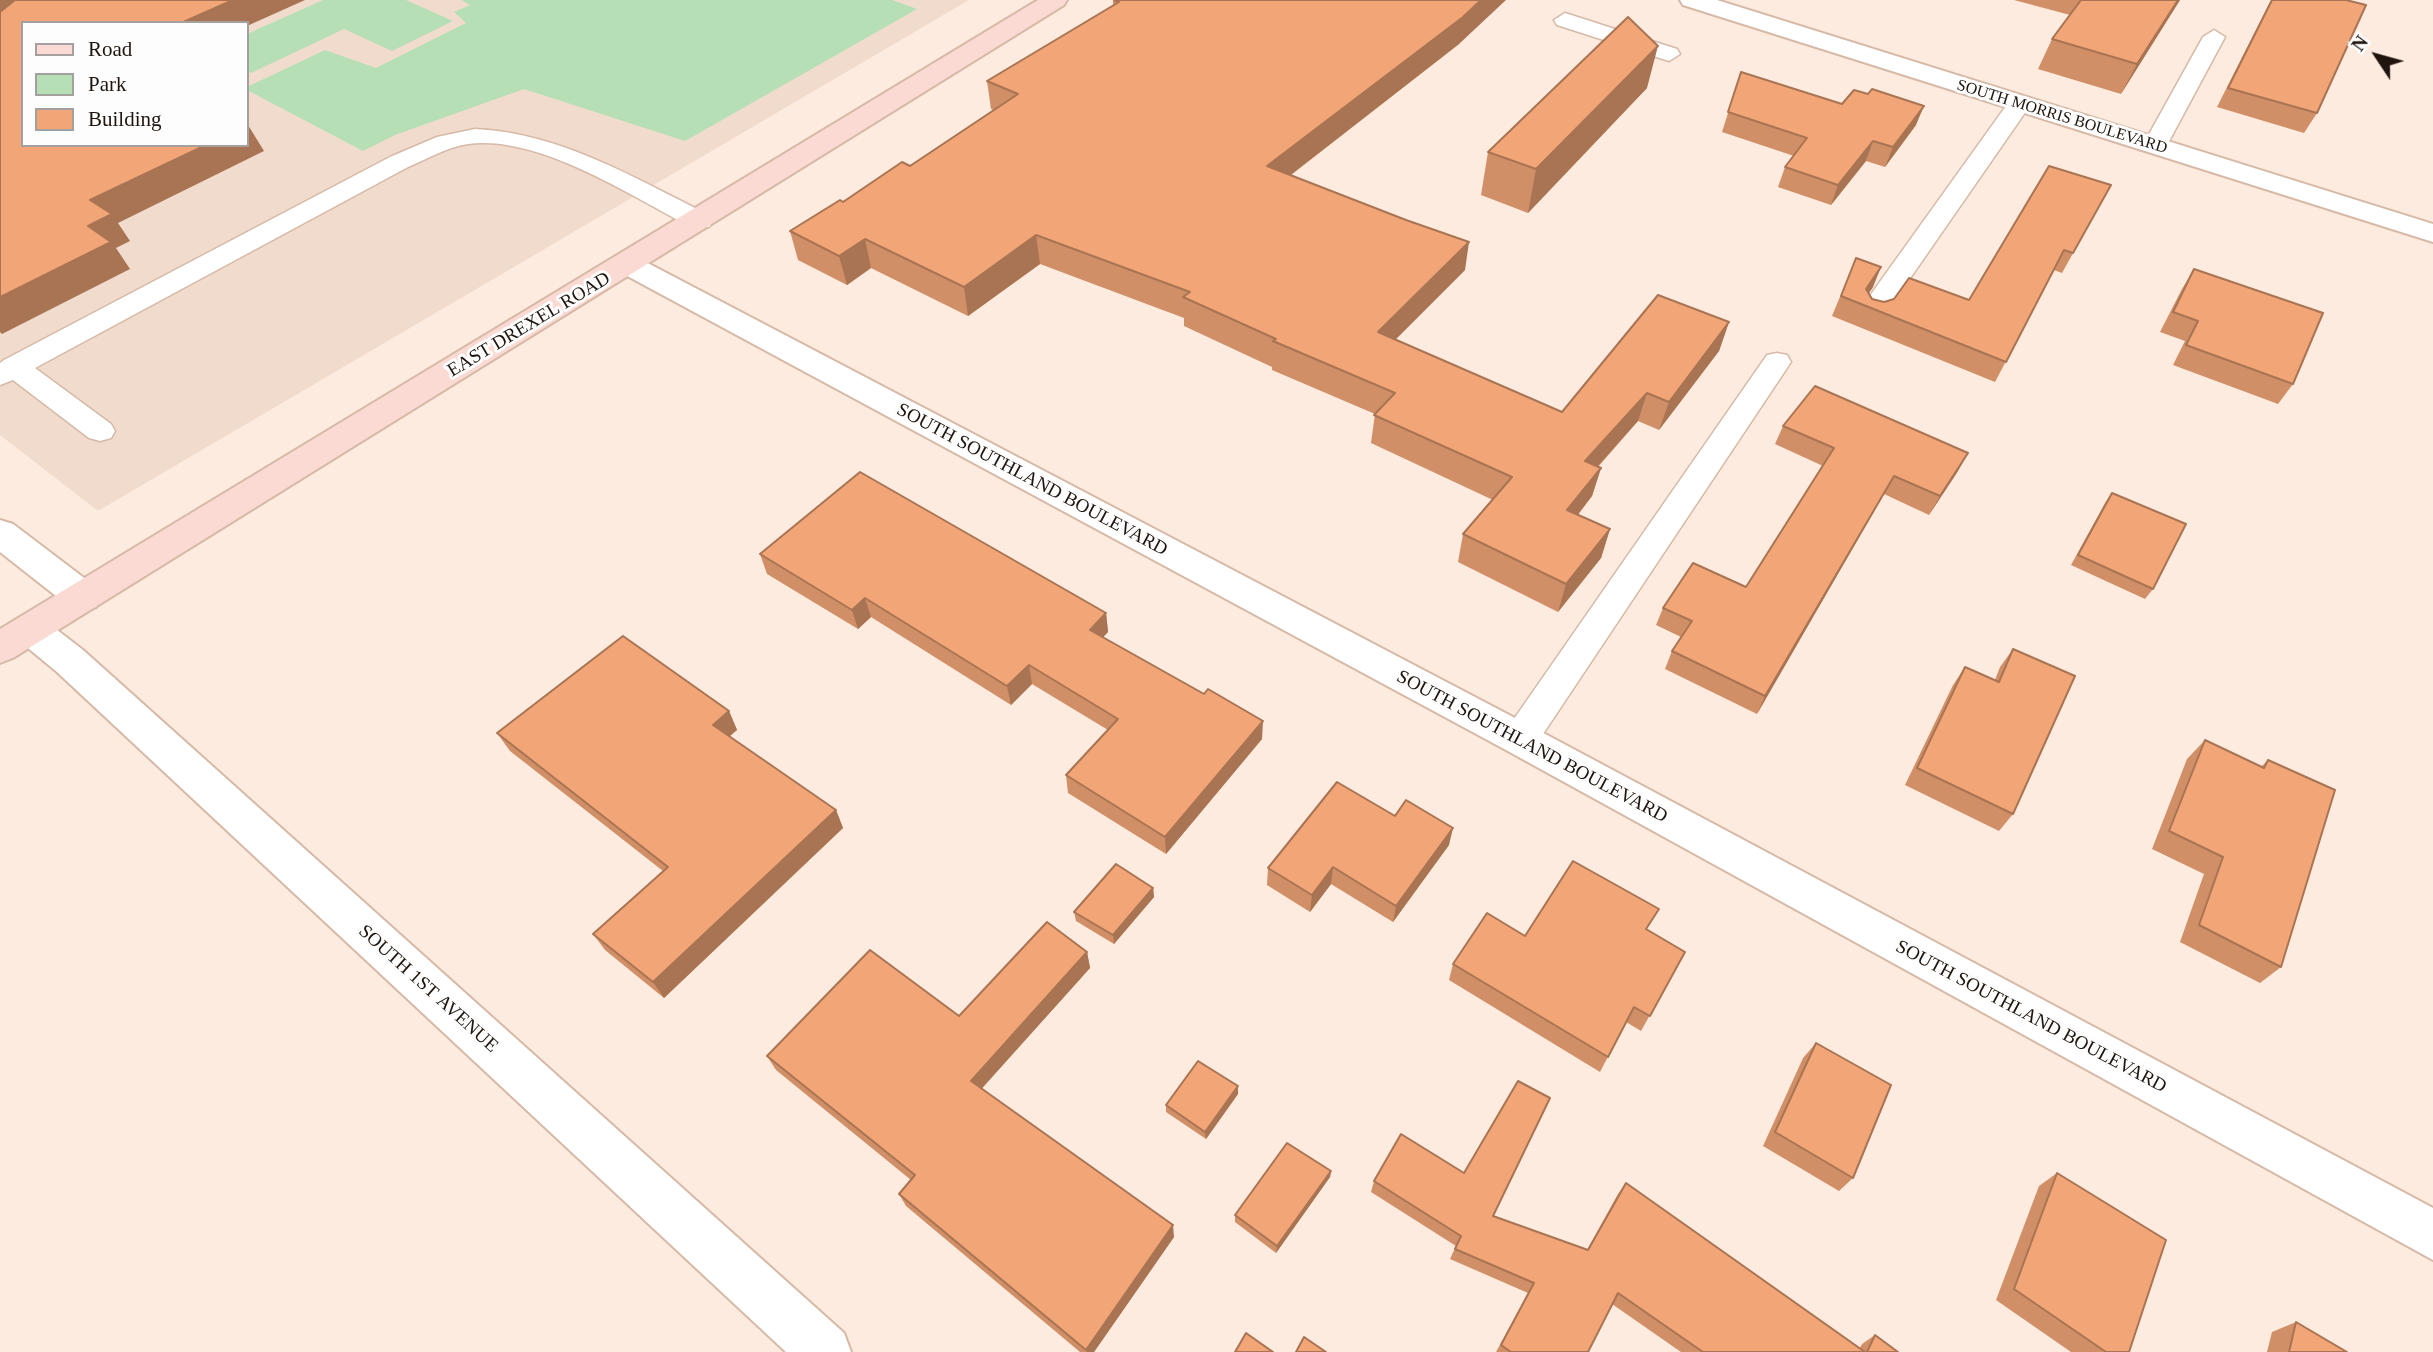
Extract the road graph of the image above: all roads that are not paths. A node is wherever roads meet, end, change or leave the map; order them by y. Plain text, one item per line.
1 (1055, 0) edge
2 (1692, 0) edge
3 (1565, 20) dead end
4 (2214, 37) dead end
5 (1669, 54) dead end
6 (2019, 104) junction
7 (2155, 145) junction
8 (700, 220) junction
9 (2433, 233) edge
10 (629, 265) junction
11 (1874, 310) edge
12 (1777, 362) dead end
13 (7, 371) edge
14 (100, 431) dead end
15 (0, 533) edge
16 (83, 597) junction
17 (15, 638) edge
18 (1520, 739) junction
19 (2433, 1236) edge
20 (825, 1352) edge

1 - 8 street, EAST DREXEL ROAD
2 - 6 street, SOUTH MORRIS BOULEVARD
3 - 5 lane
4 - 7 lane
6 - 7 street, SOUTH MORRIS BOULEVARD
6 - 11 lane
7 - 9 street, SOUTH MORRIS BOULEVARD
8 - 10 street, EAST DREXEL ROAD
8 - 13 lane
10 - 16 street, EAST DREXEL ROAD
10 - 18 street, SOUTH SOUTHLAND BOULEVARD
12 - 18 lane
13 - 14 lane
15 - 16 street
16 - 17 street, EAST DREXEL ROAD
17 - 20 street, SOUTH 1ST AVENUE
18 - 19 street, SOUTH SOUTHLAND BOULEVARD

